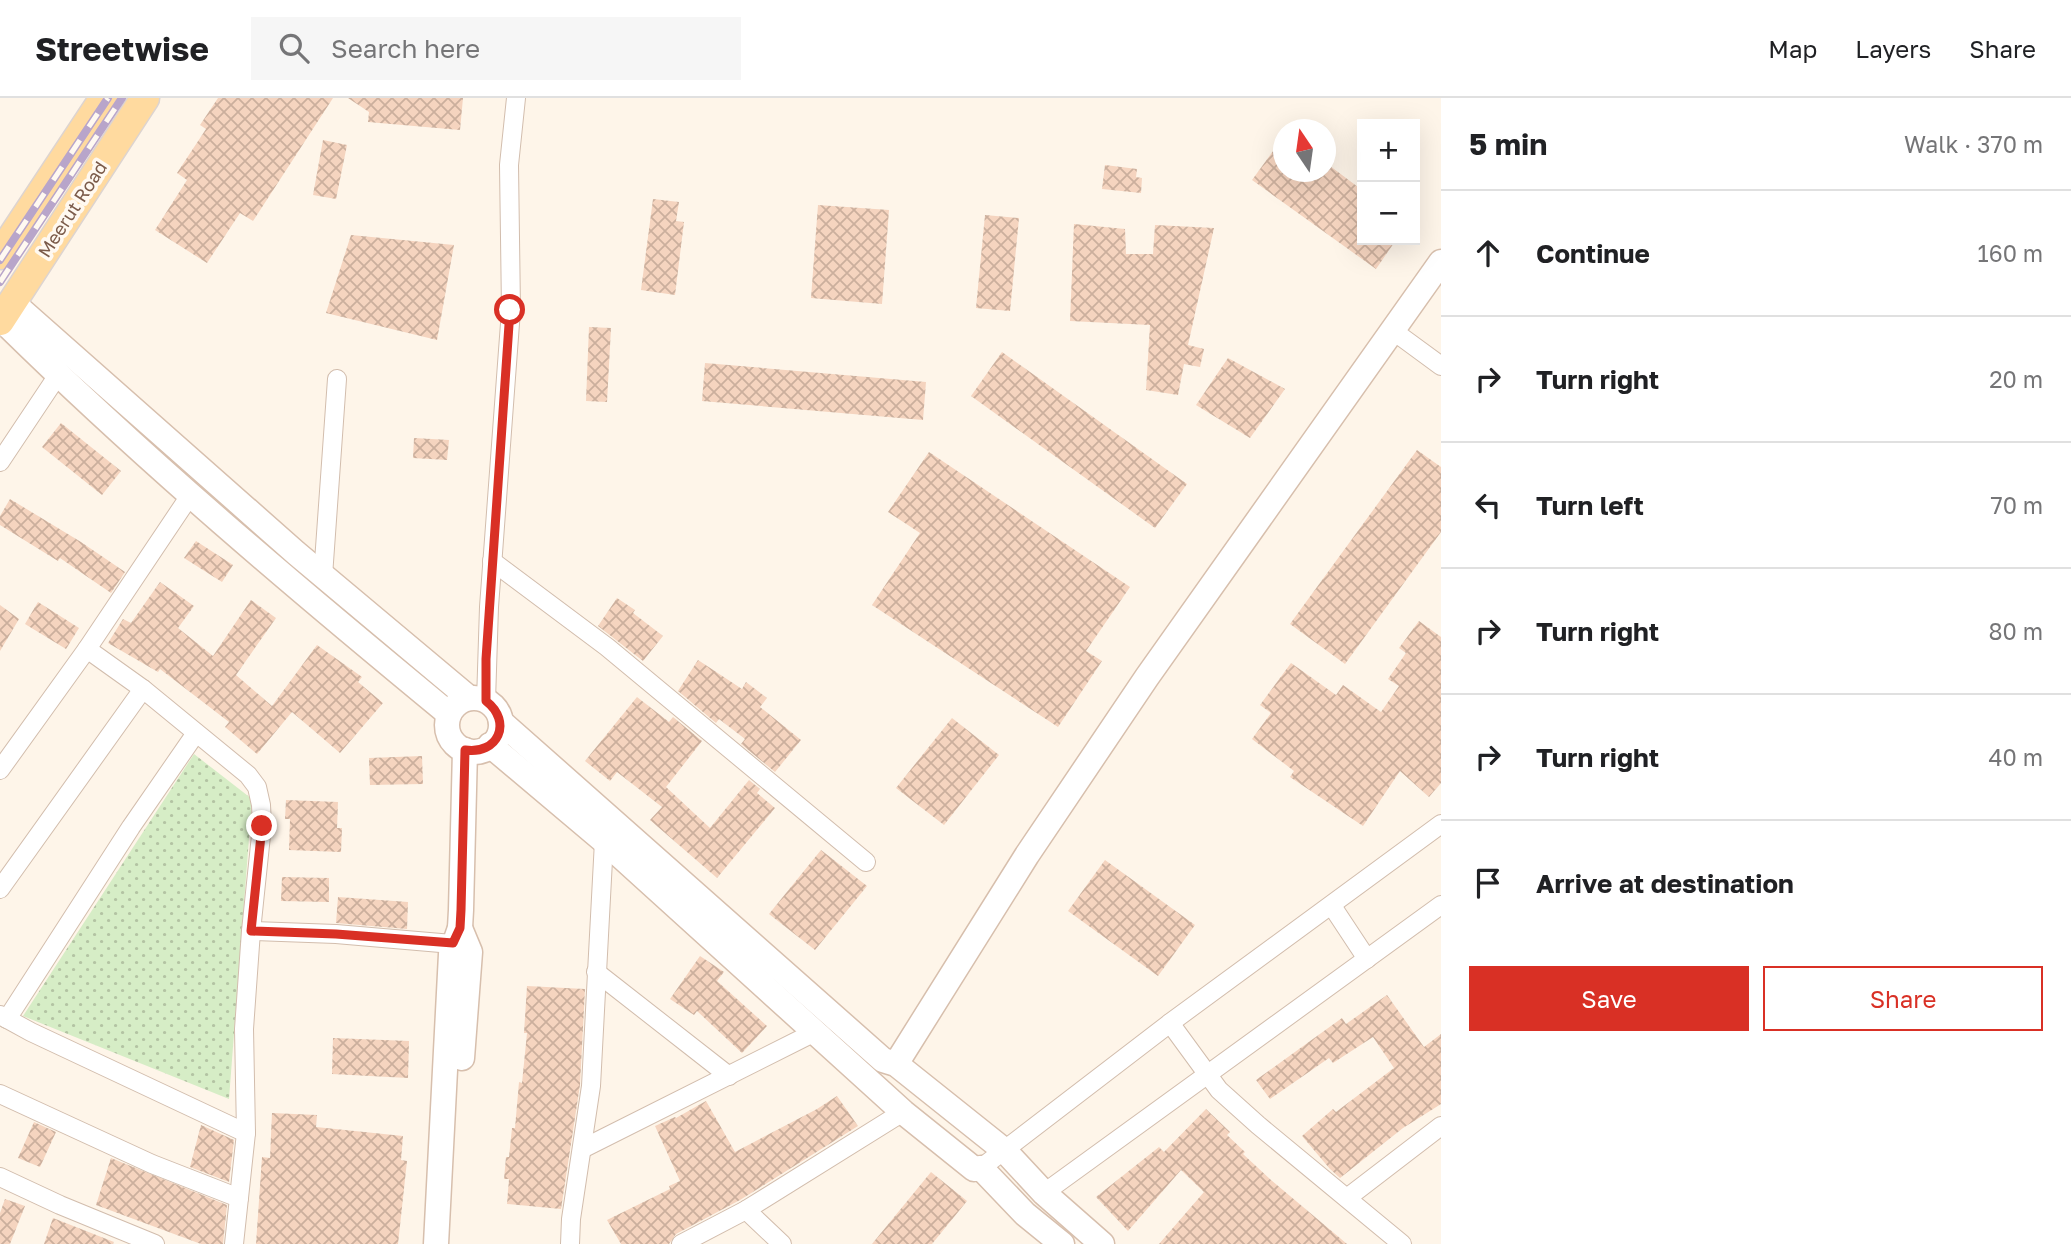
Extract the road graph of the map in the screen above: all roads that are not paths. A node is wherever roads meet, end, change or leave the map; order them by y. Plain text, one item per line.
1 (104, 98) edge
2 (145, 98) edge
3 (516, 98) edge
4 (0, 255) edge
5 (1441, 262) edge
6 (3, 311) edge
7 (1392, 330) junction
8 (47, 348) junction
9 (1441, 366) edge
10 (58, 376) junction
11 (337, 380) dead end
12 (0, 462) edge
13 (191, 494) junction
14 (492, 561) junction
15 (323, 576) junction
16 (86, 649) junction
17 (142, 689) junction
18 (478, 700) junction
19 (449, 714) junction
20 (500, 722) junction
21 (197, 733) junction
22 (490, 746) junction
23 (465, 750) junction
24 (0, 770) edge
25 (1441, 824) edge
26 (604, 841) junction
27 (866, 862) dead end
28 (0, 889) edge
29 (1441, 905) edge
30 (1332, 906) junction
31 (251, 931) junction
32 (461, 939) junction
33 (1367, 959) junction
34 (596, 972) junction
35 (3, 1017) edge
36 (1170, 1023) junction
37 (815, 1032) junction
38 (896, 1064) junction
39 (1206, 1075) junction
40 (730, 1076) junction
41 (0, 1094) edge
42 (903, 1112) junction
43 (1441, 1126) edge
44 (246, 1133) junction
45 (582, 1149) junction
46 (1004, 1151) junction
47 (981, 1168) junction
48 (0, 1177) edge
49 (1044, 1193) junction
50 (239, 1198) junction
51 (1347, 1198) junction
52 (746, 1210) junction
53 (155, 1244) edge
54 (234, 1244) edge
55 (436, 1244) edge
56 (452, 1244) edge
57 (570, 1244) edge
58 (681, 1244) edge
59 (782, 1244) edge
60 (1062, 1244) edge
61 (1101, 1244) edge
62 (1402, 1244) edge

1 - 4 main road, Meerut Road
2 - 6 main road, Meerut Road
3 - 14 street
5 - 7 street
6 - 8 street
7 - 9 street
7 - 38 street
8 - 10 street
8 - 15 street
10 - 12 street
10 - 13 street
11 - 15 street
13 - 16 street
13 - 19 street
14 - 18 street
14 - 27 street
15 - 18 street
16 - 17 street
16 - 24 street
17 - 21 street
17 - 28 street
18 - 19 street
18 - 20 street
19 - 23 street
20 - 22 street
20 - 38 street
21 - 31 street
21 - 35 street
22 - 23 street
22 - 26 street
23 - 32 street
25 - 30 street
26 - 34 street
26 - 37 street
29 - 33 street
30 - 33 street
30 - 36 street
31 - 32 street
31 - 44 street
32 - 55 street
32 - 56 street
33 - 39 street
34 - 40 street
34 - 45 street
35 - 44 street
36 - 39 street
36 - 46 street
37 - 40 street
37 - 42 street
38 - 46 street
39 - 49 street
39 - 51 street
40 - 45 street
41 - 50 street
42 - 47 street
42 - 52 street
43 - 51 street
44 - 50 street
45 - 57 street
46 - 47 street
46 - 49 street
47 - 60 street
48 - 53 street
49 - 61 street
50 - 54 street
51 - 62 street
52 - 58 street
52 - 59 street

